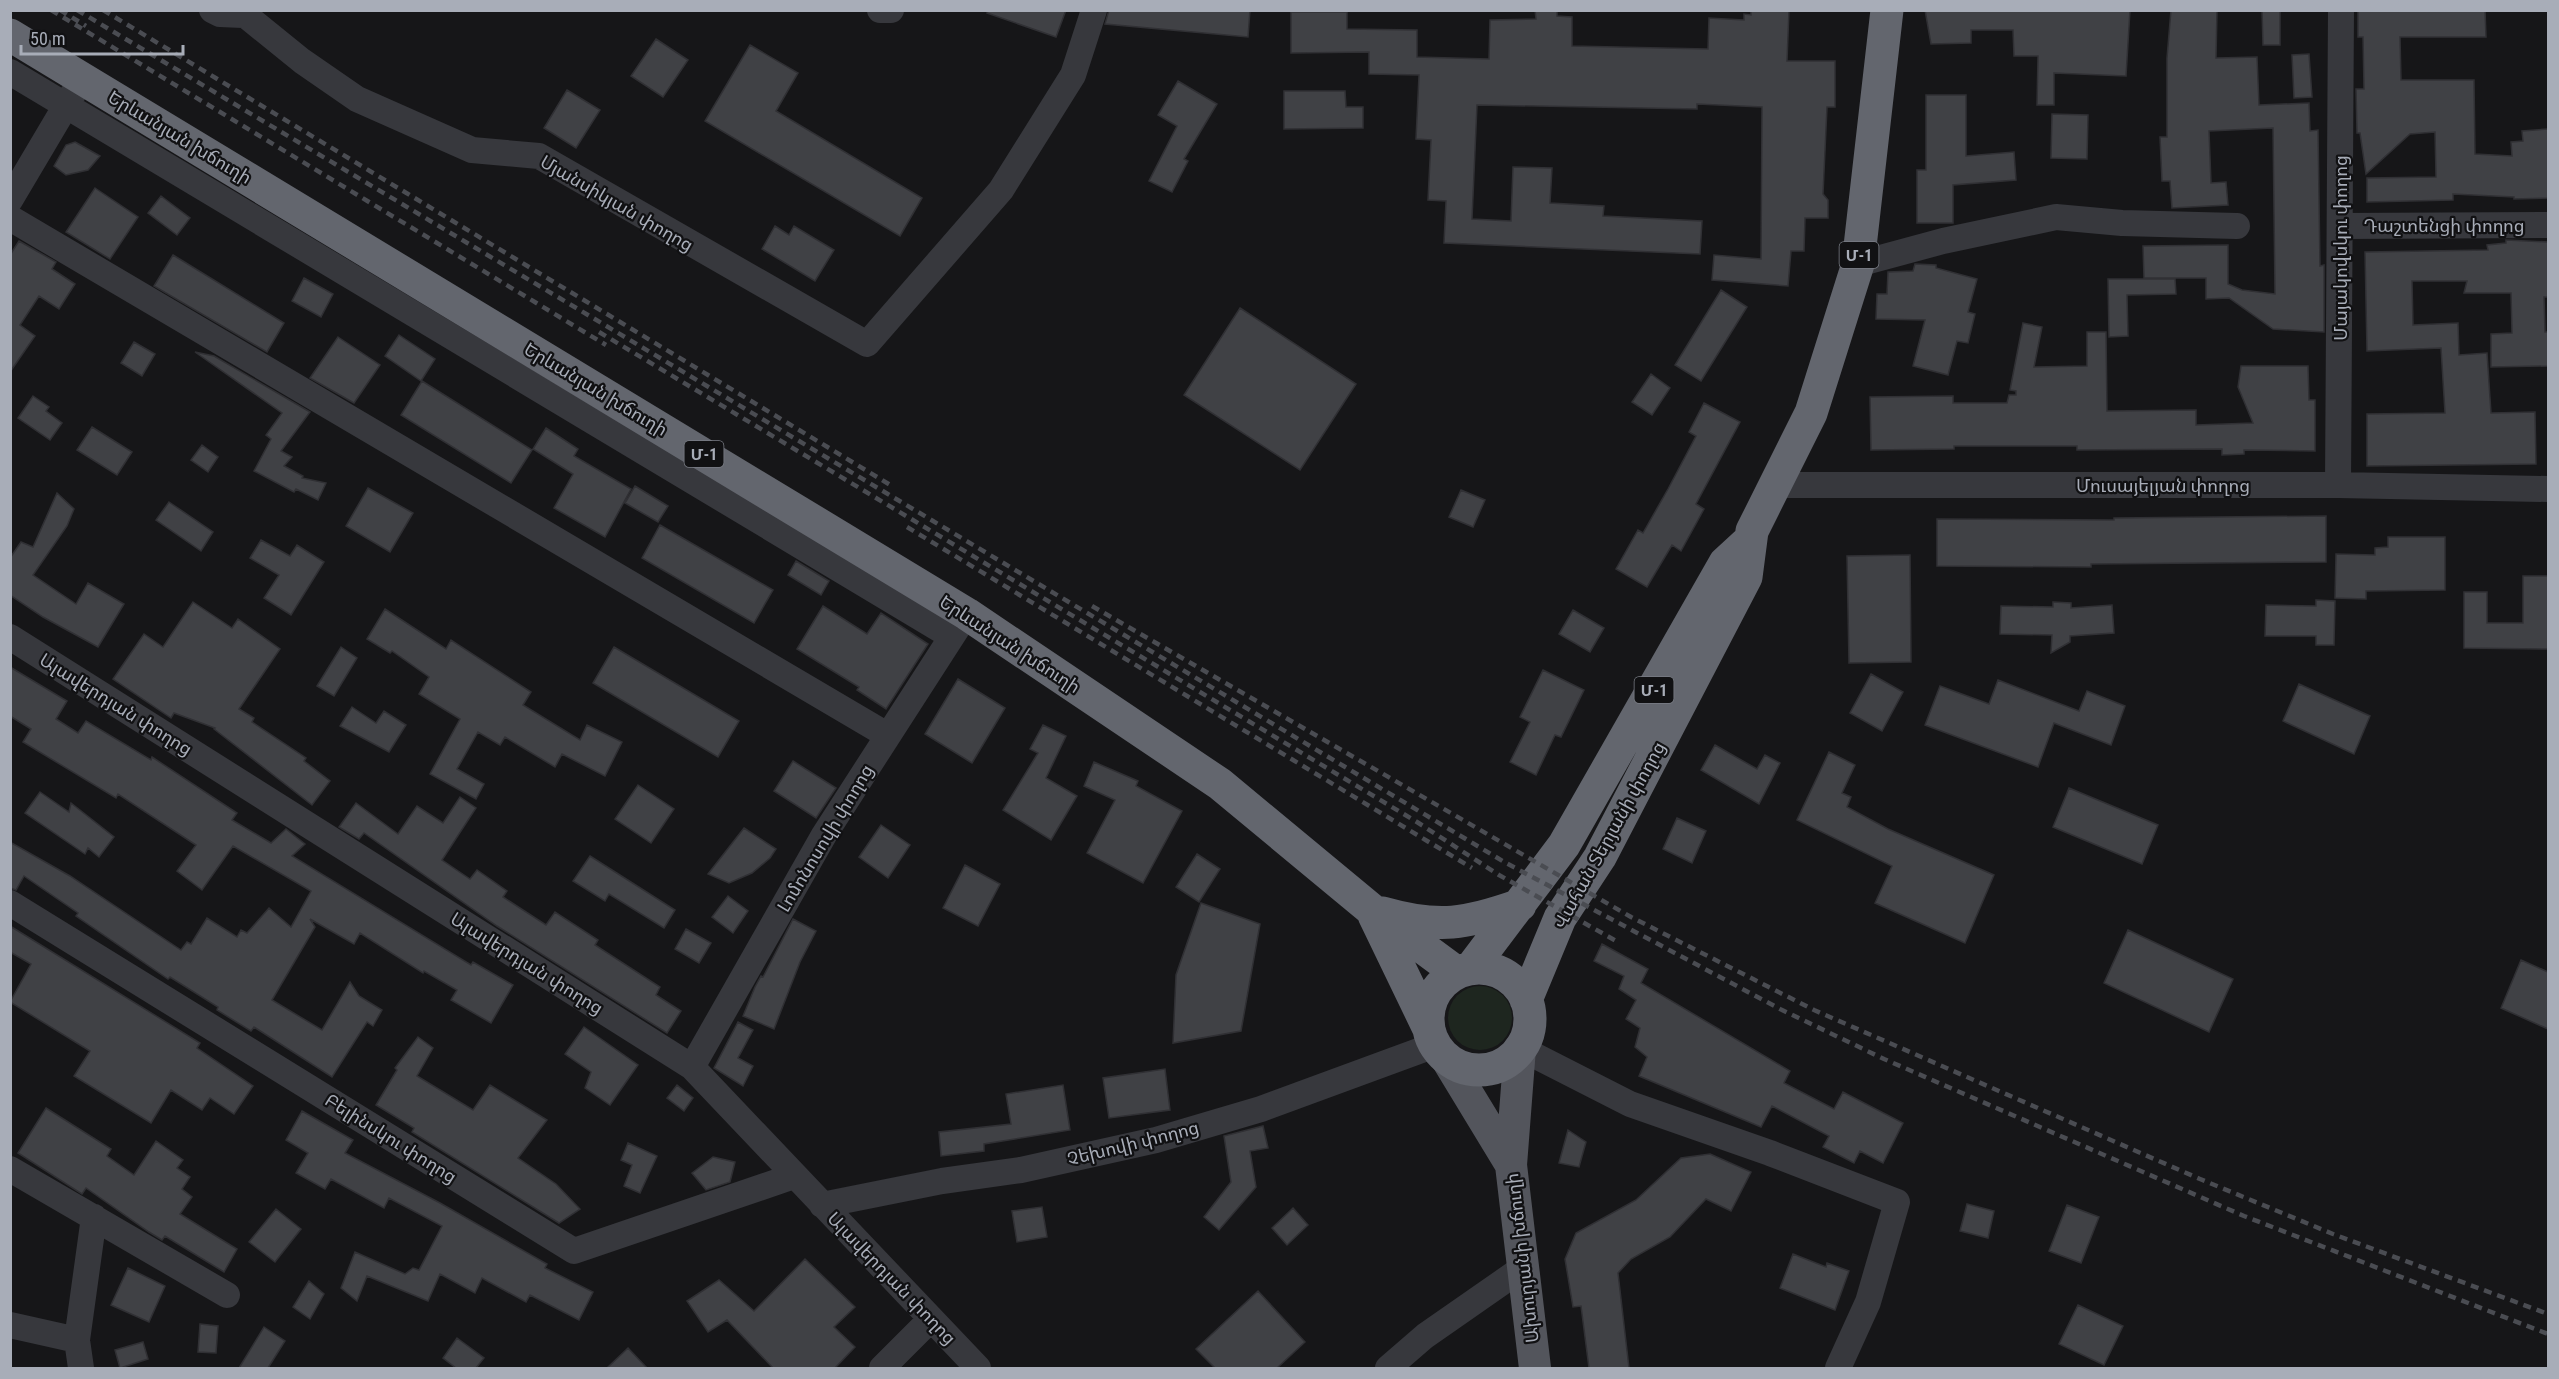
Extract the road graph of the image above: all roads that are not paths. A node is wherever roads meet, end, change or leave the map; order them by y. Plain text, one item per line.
1 (212, 10) edge
2 (880, 10) edge
3 (891, 10) edge
4 (1094, 10) edge
5 (1887, 10) edge
6 (2341, 10) edge
7 (241, 13) edge
8 (10, 35) edge
9 (10, 72) edge
10 (74, 92) junction
11 (10, 200) edge
12 (10, 218) edge
13 (2548, 225) edge
14 (2237, 226) dead end
15 (2340, 226) junction
16 (1858, 264) junction
17 (1777, 485) junction
18 (2338, 485) junction
19 (2548, 489) edge
20 (1750, 540) junction
21 (959, 625) junction
22 (10, 637) edge
23 (887, 735) junction
24 (10, 903) edge
25 (1520, 905) junction
26 (1372, 910) junction
27 (1464, 970) junction
28 (1526, 1000) junction
29 (1436, 1044) junction
30 (1521, 1048) junction
31 (692, 1067) junction
32 (1511, 1165) junction
33 (10, 1169) edge
34 (794, 1176) junction
35 (822, 1205) junction
36 (94, 1217) junction
37 (1524, 1267) junction
38 (227, 1295) dead end
39 (931, 1319) junction
40 (10, 1325) edge
41 (77, 1340) junction
42 (81, 1368) edge
43 (882, 1368) edge
44 (978, 1368) edge
45 (1388, 1368) edge
46 (1535, 1368) edge
47 (1838, 1368) edge

1 - 7 street
2 - 3 street
4 - 7 street, Մյանսիկյան փողոց
5 - 16 highway, Վահան Տերյանի փողոց / Մ-1
6 - 15 street, Մայակովսկու փողոց
8 - 10 highway, Երևանյան խճուղի / Մ-1
9 - 10 street
10 - 11 street
10 - 21 highway, Երևանյան խճուղի / Մ-1
12 - 23 street
13 - 15 street, Դաշտենցի փողոց
14 - 16 street
15 - 18 street, Մայակովսկու փողոց
16 - 17 highway, Վահան Տերյանի փողոց / Մ-1
17 - 18 street, Մուսայելյան փողոց
17 - 20 highway, Վահան Տերյանի փողոց / Մ-1
18 - 19 street, Մուսայելյան փողոց
20 - 25 highway, Վահան Տերյանի փողոց / Մ-1
20 - 28 highway, Վահան Տերյանի փողոց / Մ-1
21 - 23 street, Լոմոնոսովի փողոց
21 - 26 highway, Երևանյան խճուղի / Մ-1
22 - 31 street, Ալավերդյան փողոց
23 - 31 street, Լոմոնոսովի փողոց
24 - 34 street, Բելինսկու փողոց
25 - 26 highway
25 - 27 highway, Վահան Տերյանի փողոց / Մ-1
26 - 27 highway, Երևանյան խճուղի / Մ-1
26 - 29 highway, Երևանյան խճուղի / Մ-1
27 - 28 highway
27 - 29 highway
28 - 30 highway
29 - 30 highway
29 - 32 main road, Ախուրյանի խճուղի
29 - 35 street, Չեխովի փողոց
30 - 32 main road
30 - 47 street
31 - 34 street, Ալավերդյան փողոց
32 - 37 main road, Ախուրյանի խճուղի
33 - 36 street
34 - 35 street, Ալավերդյան փողոց
35 - 39 street, Ալավերդյան փողոց
36 - 38 street
36 - 41 street
37 - 45 street
37 - 46 main road, Ախուրյանի խճուղի
39 - 43 street
39 - 44 street, Ալավերդյան փողոց
40 - 41 street
41 - 42 street

